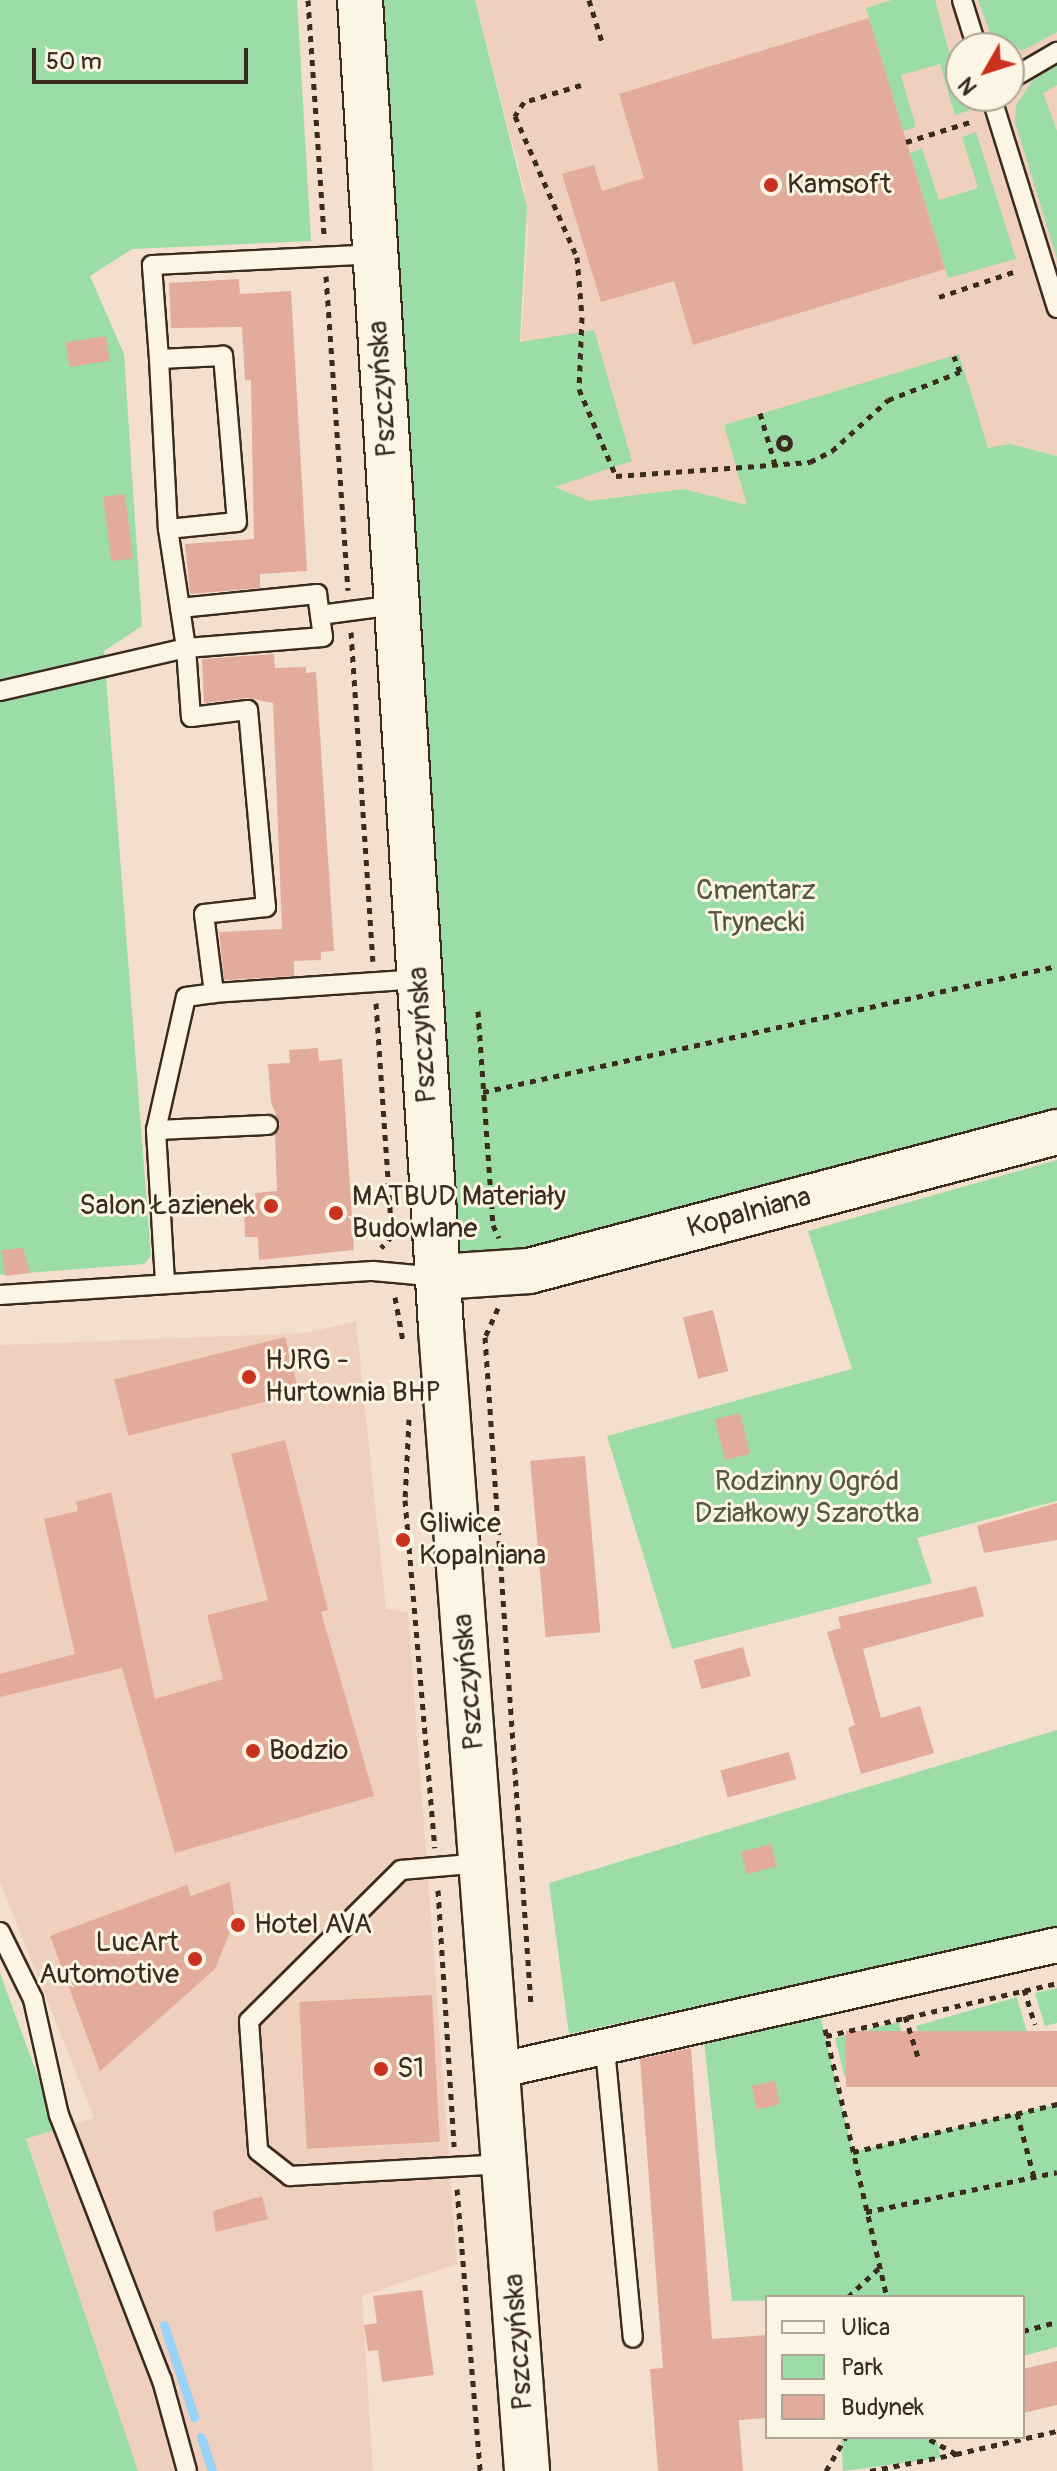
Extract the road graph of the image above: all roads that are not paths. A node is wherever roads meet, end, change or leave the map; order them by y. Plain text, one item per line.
1 (360, 0) edge
2 (962, 0) edge
3 (972, 32) edge
4 (1057, 52) edge
5 (1025, 71) edge
6 (996, 112) edge
7 (375, 254) junction
8 (1057, 308) edge
9 (159, 359) junction
10 (168, 529) junction
11 (397, 605) junction
12 (180, 608) junction
13 (320, 615) junction
14 (186, 648) junction
15 (0, 691) edge
16 (420, 979) junction
17 (214, 993) junction
18 (268, 1125) dead end
19 (156, 1130) junction
20 (1057, 1132) edge
21 (439, 1277) junction
22 (165, 1282) junction
23 (0, 1295) edge
24 (485, 1863) junction
25 (0, 1932) edge
26 (1057, 1945) edge
27 (605, 2049) junction
28 (501, 2070) junction
29 (507, 2164) junction
30 (633, 2338) dead end
31 (187, 2471) edge
32 (527, 2471) edge

1 - 7 main road, Pszczyńska
2 - 3 lane
4 - 5 lane
6 - 8 lane
7 - 9 lane
7 - 11 main road, Pszczyńska
9 - 10 lane
9 - 10 lane
10 - 12 lane
11 - 13 lane
11 - 16 main road, Pszczyńska
12 - 13 lane
12 - 14 lane
13 - 14 lane
14 - 15 lane
14 - 17 lane
16 - 17 lane
16 - 21 main road, Pszczyńska
17 - 19 lane
18 - 19 lane
19 - 22 lane
20 - 21 main road, Kopalniana
21 - 22 lane
21 - 24 main road, Pszczyńska
22 - 23 lane
24 - 28 main road, Pszczyńska
24 - 29 lane
25 - 31 lane
26 - 27 street
27 - 28 street
27 - 30 lane
28 - 29 main road, Pszczyńska
29 - 32 main road, Pszczyńska

